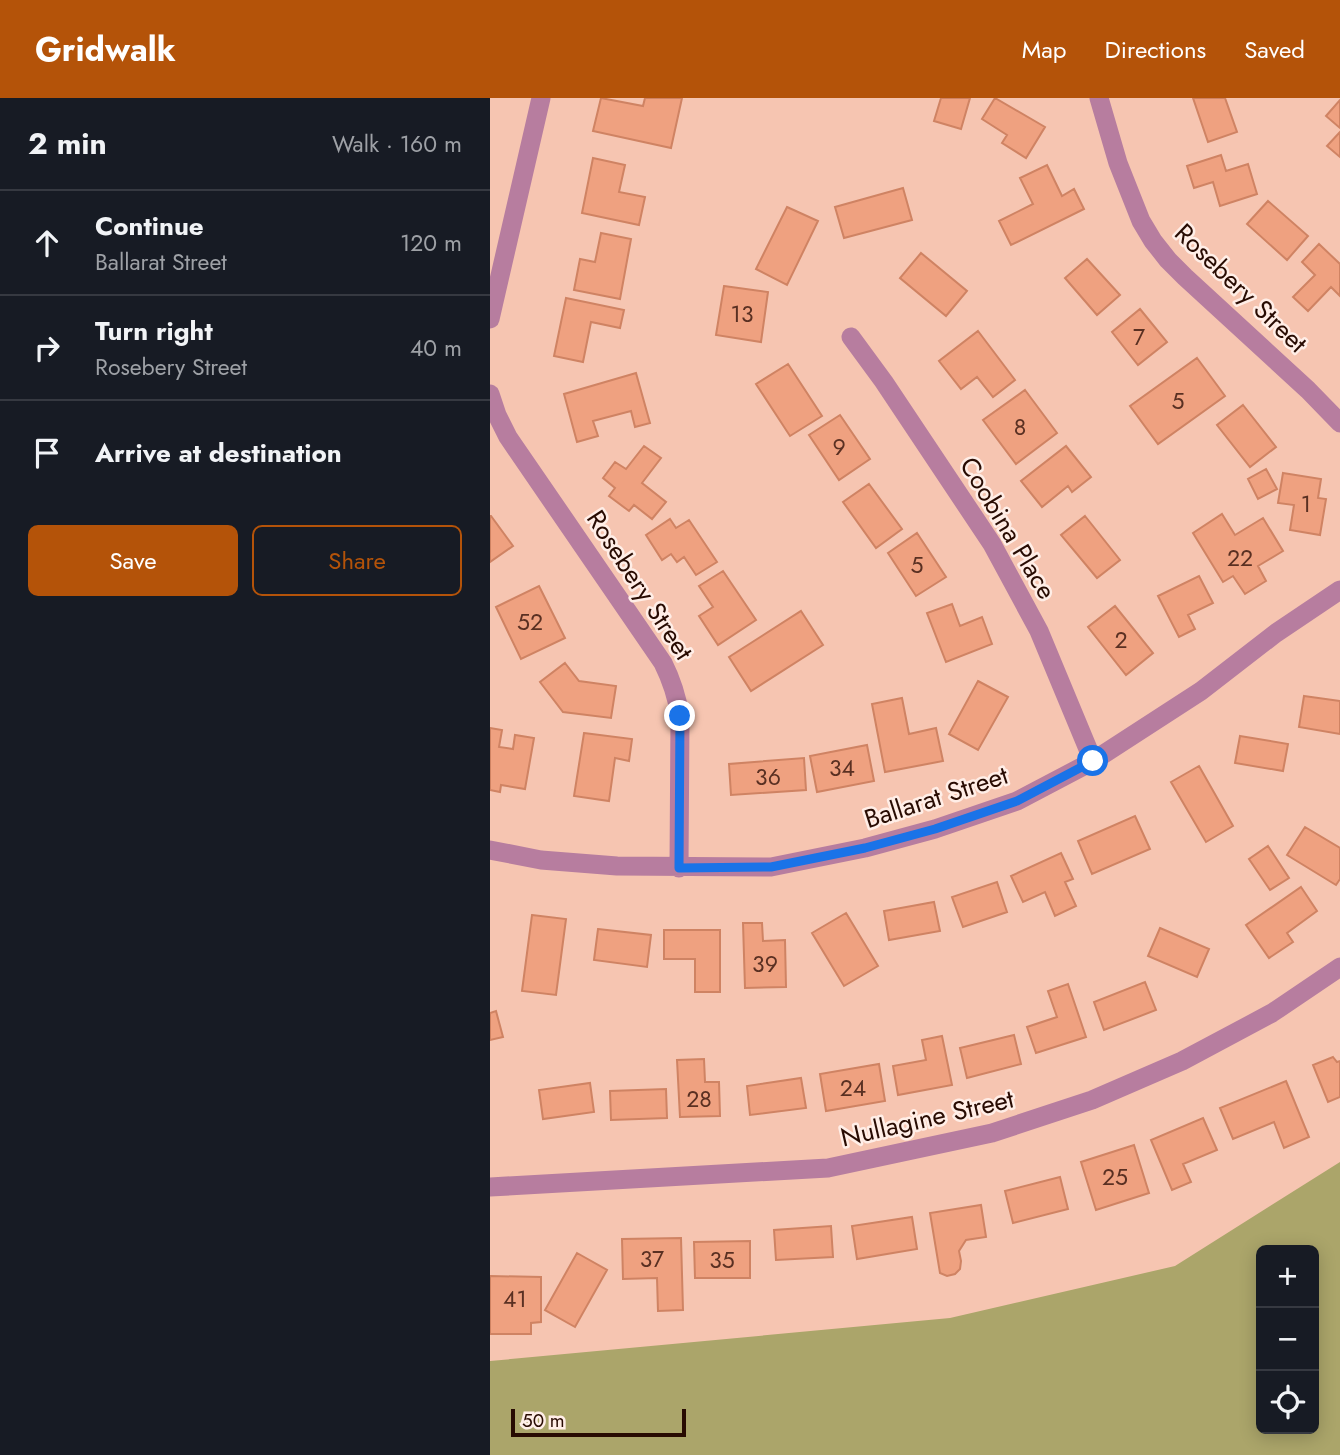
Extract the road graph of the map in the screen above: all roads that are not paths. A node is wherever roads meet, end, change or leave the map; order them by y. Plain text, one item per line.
1 (541, 98) edge
2 (1099, 98) edge
3 (490, 319) edge
4 (850, 337) dead end
5 (490, 394) edge
6 (1340, 422) edge
7 (1340, 590) edge
8 (1093, 761) junction
9 (490, 850) edge
10 (679, 868) junction
11 (1340, 967) edge
12 (490, 1187) edge

1 - 3 street
2 - 6 street, Rosebery Street
4 - 8 street, Coobina Place
5 - 10 street, Rosebery Street
7 - 8 street, Ballarat Street
8 - 10 street, Ballarat Street
9 - 10 street, Ballarat Street
11 - 12 street, Nullagine Street

